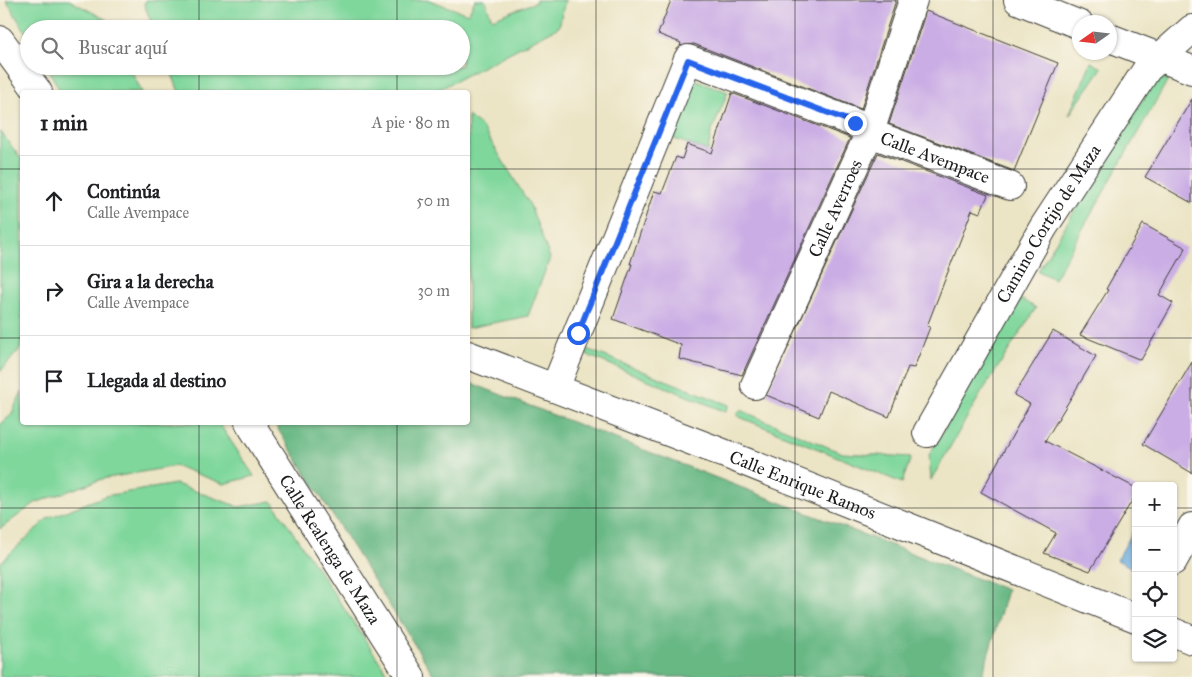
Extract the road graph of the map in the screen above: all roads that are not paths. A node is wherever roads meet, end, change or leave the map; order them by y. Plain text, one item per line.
1 (913, 0) edge
2 (1018, 0) edge
3 (1072, 22) edge
4 (1192, 29) edge
5 (0, 40) edge
6 (1117, 41) edge
7 (1160, 58) junction
8 (20, 67) edge
9 (1192, 70) edge
10 (26, 75) edge
11 (37, 90) edge
12 (870, 132) junction
13 (1010, 186) dead end
14 (470, 356) edge
15 (755, 385) dead end
16 (555, 388) junction
17 (251, 425) edge
18 (927, 433) dead end
19 (1192, 527) edge
20 (1177, 554) edge
21 (1133, 617) edge
22 (1177, 634) edge
23 (1192, 640) edge
24 (411, 677) edge

1 - 12 street, Calle Averroes
2 - 3 street
4 - 7 street, Camino Cortijo de Maza
5 - 8 street
6 - 7 street
7 - 9 street
7 - 18 street, Camino Cortijo de Maza
10 - 11 street
12 - 13 street, Calle Avempace
12 - 15 street, Calle Averroes
12 - 16 street, Calle Avempace
14 - 16 street, Calle Enrique Ramos
16 - 21 street, Calle Enrique Ramos
17 - 24 street, Calle Realenga de Maza
19 - 20 street
22 - 23 street

